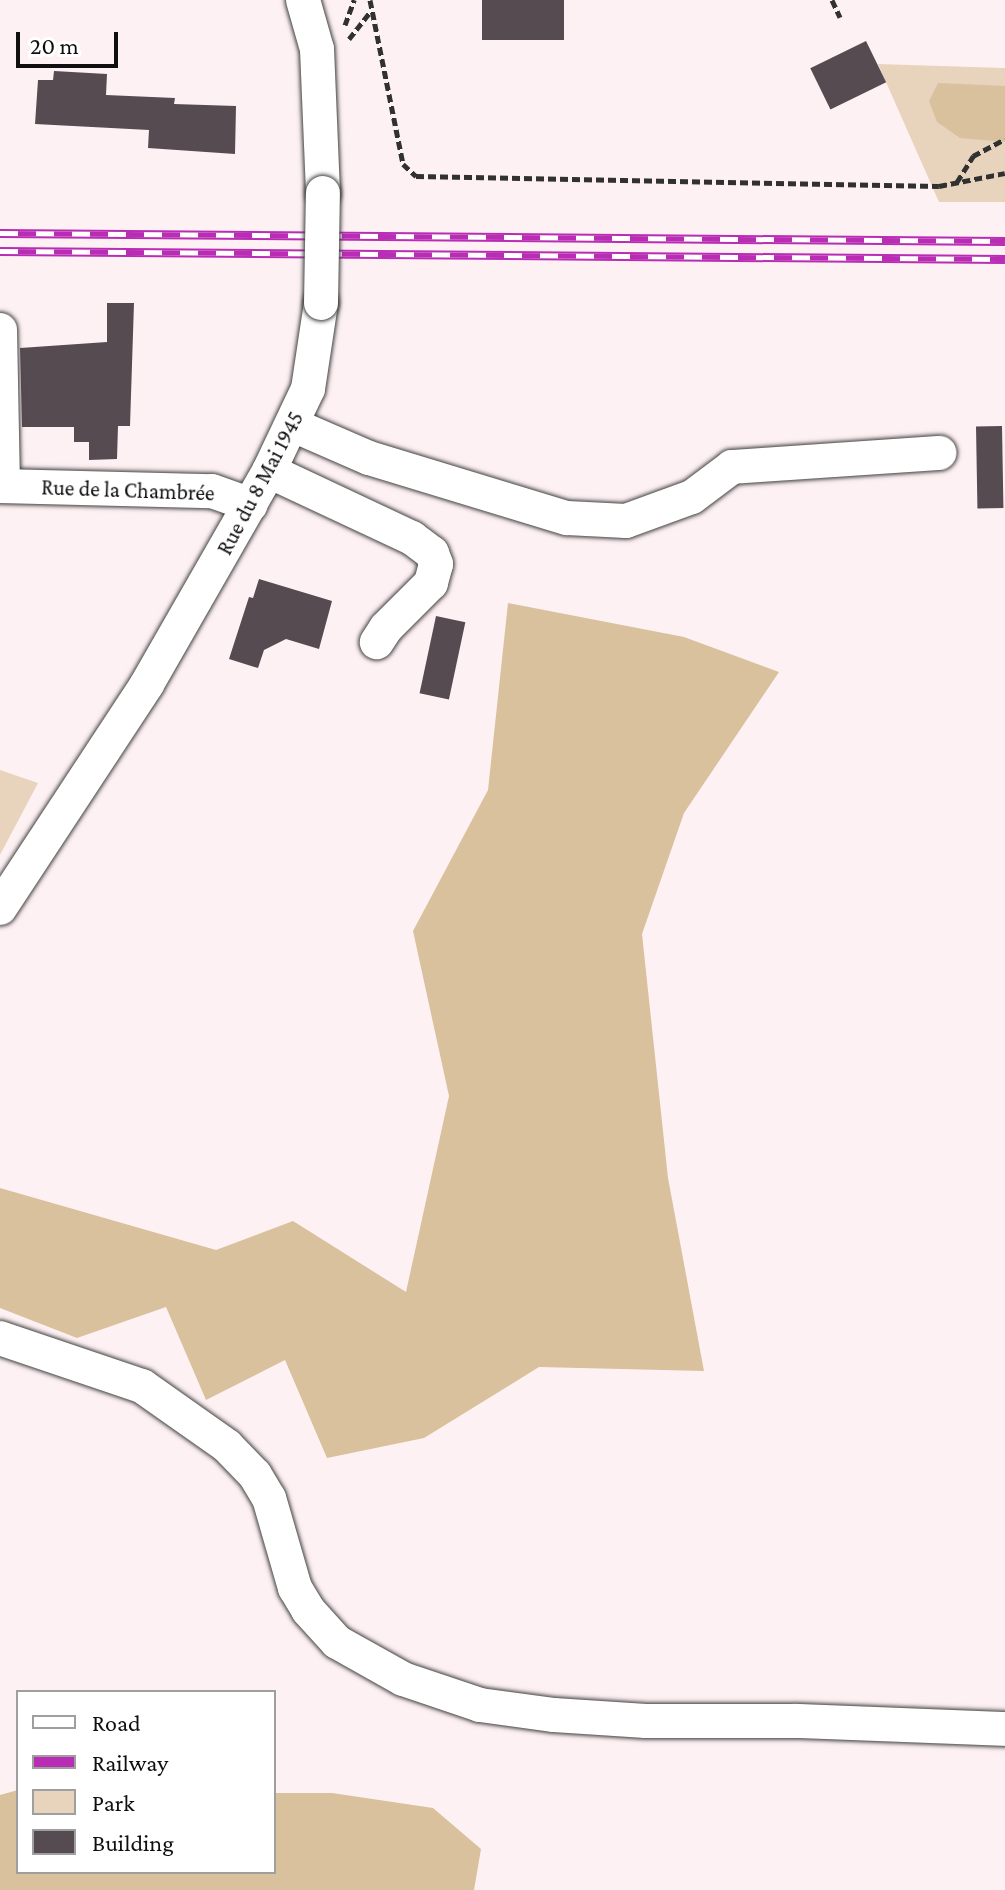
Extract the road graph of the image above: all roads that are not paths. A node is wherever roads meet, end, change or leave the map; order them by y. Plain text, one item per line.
1 (303, 0) edge
2 (0, 330) edge
3 (293, 425) junction
4 (940, 453) dead end
5 (269, 471) junction
6 (2, 486) edge
7 (251, 505) junction
8 (377, 642) dead end
9 (0, 908) edge
10 (0, 1338) edge
11 (1005, 1729) edge

1 - 3 street, Rue du 8 Mai 1945, bridge
2 - 6 street, Rue de la Chambrée
3 - 4 street
3 - 5 street, Rue du 8 Mai 1945
5 - 7 street, Rue du 8 Mai 1945
5 - 8 street
6 - 7 street, Rue de la Chambrée
7 - 9 street, Rue du 8 Mai 1945
10 - 11 street

